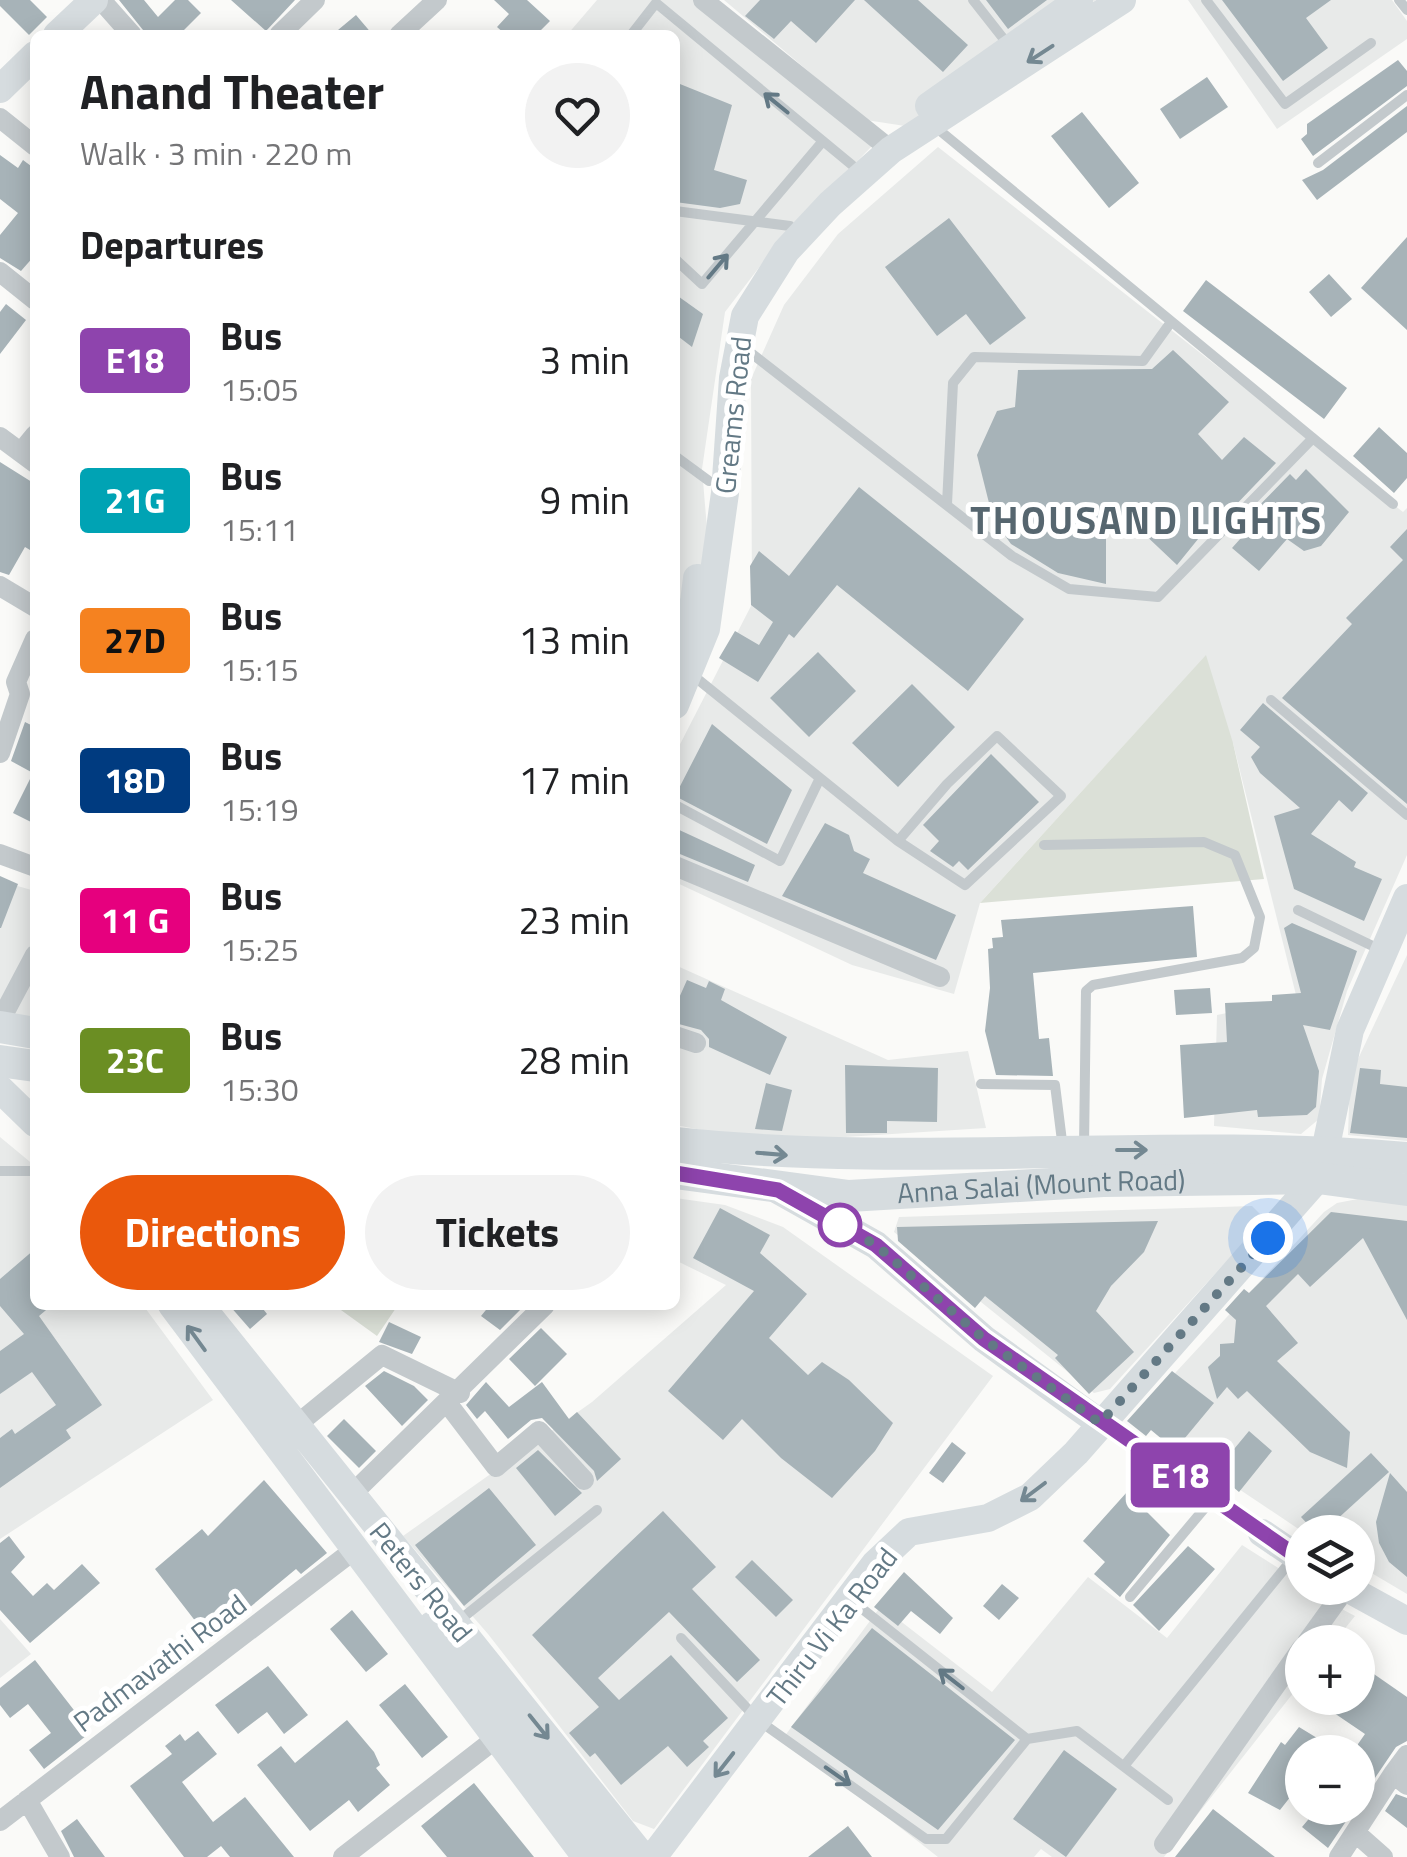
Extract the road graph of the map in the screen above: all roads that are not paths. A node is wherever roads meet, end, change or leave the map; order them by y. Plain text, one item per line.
1 (94, 0) edge
2 (101, 0) edge
3 (315, 0) edge
4 (437, 0) edge
5 (703, 0) edge
6 (973, 0) edge
7 (1079, 0) edge
8 (1122, 0) edge
9 (1206, 0) edge
10 (1400, 0) edge
11 (1407, 10) edge
12 (61, 30) edge
13 (128, 30) edge
14 (284, 30) edge
15 (405, 30) edge
16 (634, 30) edge
17 (1371, 42) dead end
18 (1011, 48) junction
19 (30, 61) edge
20 (0, 88) edge
21 (1407, 96) edge
22 (0, 118) edge
23 (933, 125) junction
24 (822, 140) junction
25 (30, 142) edge
26 (885, 145) junction
27 (1318, 163) dead end
28 (852, 165) junction
29 (680, 211) edge
30 (757, 219) junction
31 (790, 226) junction
32 (680, 264) edge
33 (0, 272) edge
34 (30, 296) edge
35 (1171, 322) junction
36 (740, 344) junction
37 (0, 436) edge
38 (1312, 438) junction
39 (30, 450) edge
40 (680, 460) edge
41 (708, 481) junction
42 (947, 504) junction
43 (1393, 504) dead end
44 (0, 586) edge
45 (685, 595) edge
46 (30, 604) edge
47 (680, 620) edge
48 (30, 654) edge
49 (690, 672) junction
50 (18, 689) edge
51 (680, 693) edge
52 (1271, 700) dead end
53 (0, 753) edge
54 (820, 778) junction
55 (680, 808) edge
56 (1407, 815) edge
57 (898, 841) junction
58 (1044, 845) dead end
59 (0, 854) edge
60 (30, 865) edge
61 (680, 868) edge
62 (1407, 898) edge
63 (1298, 910) dead end
64 (1384, 952) junction
65 (30, 964) edge
66 (940, 977) dead end
67 (0, 1024) edge
68 (30, 1032) edge
69 (0, 1061) edge
70 (30, 1065) edge
71 (981, 1084) dead end
72 (0, 1090) edge
73 (30, 1118) edge
74 (680, 1144) edge
75 (1074, 1150) junction
76 (882, 1154) junction
77 (1407, 1158) edge
78 (1321, 1164) junction
79 (0, 1171) edge
80 (30, 1171) edge
81 (680, 1174) edge
82 (778, 1190) junction
83 (1407, 1190) edge
84 (883, 1195) junction
85 (849, 1196) junction
86 (876, 1245) junction
87 (177, 1310) edge
88 (203, 1310) edge
89 (540, 1310) edge
90 (235, 1371) junction
91 (454, 1398) junction
92 (1100, 1423) junction
93 (294, 1427) junction
94 (584, 1480) dead end
95 (350, 1496) junction
96 (1214, 1498) dead end
97 (597, 1510) dead end
98 (1262, 1533) dead end
99 (1285, 1549) edge
100 (354, 1550) junction
101 (1285, 1575) edge
102 (1130, 1596) dead end
103 (849, 1598) junction
104 (1375, 1604) edge
105 (1407, 1622) edge
106 (455, 1624) junction
107 (681, 1638) dead end
108 (1285, 1674) edge
109 (758, 1720) junction
110 (1027, 1739) junction
111 (494, 1740) junction
112 (1407, 1755) edge
113 (1124, 1766) junction
114 (1400, 1779) edge
115 (27, 1800) junction
116 (1168, 1800) dead end
117 (0, 1821) edge
118 (1356, 1834) junction
119 (1164, 1844) dead end
120 (60, 1857) edge
121 (343, 1857) edge
122 (586, 1857) edge
123 (612, 1857) edge
124 (643, 1857) edge
125 (653, 1857) edge
126 (1339, 1857) edge
127 (1383, 1857) edge

1 - 12 street
2 - 13 street
3 - 14 street
4 - 15 street
5 - 26 street
6 - 18 lane
7 - 18 street, Greams Road
8 -> 23 street, Greams Road
9 - 17 lane
10 - 11 lane
24 -> 16 lane
18 - 26 street, Greams Road
19 - 20 street
21 - 27 lane
22 - 25 street
23 - 26 street, Greams Road
23 - 35 lane
24 - 28 lane
24 - 30 lane
26 - 28 street, Greams Road
26 - 36 street, Greams Road
28 - 31 street, Greams Road
29 - 30 lane
30 - 31 lane
32 -> 30 lane
31 - 41 street, Greams Road
33 - 34 street
35 - 38 lane
35 - 42 lane
36 - 42 lane
36 - 49 street, Greams Road
37 - 39 street
38 - 42 lane
38 - 43 lane
40 - 41 lane
41 - 45 street, Greams Road
44 - 46 street
45 - 47 street, Greams Road
48 - 50 street
49 - 51 street, Greams Road
49 - 54 lane
50 - 53 street
52 - 56 lane
54 - 55 lane
54 - 57 lane
57 - 57 lane
58 - 75 lane
59 - 60 street
61 - 66 street
62 - 64 street
63 - 64 lane
64 - 78 street
65 - 67 street
67 - 68 main road
69 - 70 main road
71 - 75 lane
72 - 73 street
74 -> 76 main road, Anna Salai (Mount Road)
75 - 76 main road, Anna Salai (Mount Road)
75 -> 78 main road, Anna Salai (Mount Road)
76 - 84 main road
77 - 78 main road, Anna Salai (Mount Road)
78 - 83 main road, Anna Salai (Mount Road)
78 - 84 main road, Anna Salai (Mount Road)
78 - 92 street, Thiru Vi Ka Road
79 - 80 lane
81 - 82 main road, Anna Salai (Mount Road)
82 - 85 main road, Anna Salai (Mount Road)
82 - 86 street
84 - 85 main road, Anna Salai (Mount Road)
85 - 86 street
86 - 92 street
90 -> 87 street, Peters Road
88 - 90 street, Peters Road
89 - 91 street
90 - 93 street, Peters Road
90 - 100 street, Peters Road
90 - 123 street
91 - 93 street
91 - 94 street
91 - 95 street
92 -> 103 street, Thiru Vi Ka Road
93 - 95 street, Peters Road
95 - 106 street, Peters Road
96 - 102 lane
97 - 106 lane
98 - 99 street
100 - 111 street, Peters Road
100 - 115 street, Padmavathi Road
101 - 113 lane
103 - 109 street, Thiru Vi Ka Road
110 -> 103 lane
104 - 105 street
106 -> 124 street, Peters Road
107 - 109 lane
108 - 119 street
109 -> 110 lane
109 -> 125 street, Thiru Vi Ka Road
110 - 113 lane
111 - 121 street
111 - 122 street, Peters Road
112 - 114 street
113 - 116 lane
114 - 118 street
115 - 117 street, Padmavathi Road
115 - 120 street
118 - 126 street
118 - 127 street

